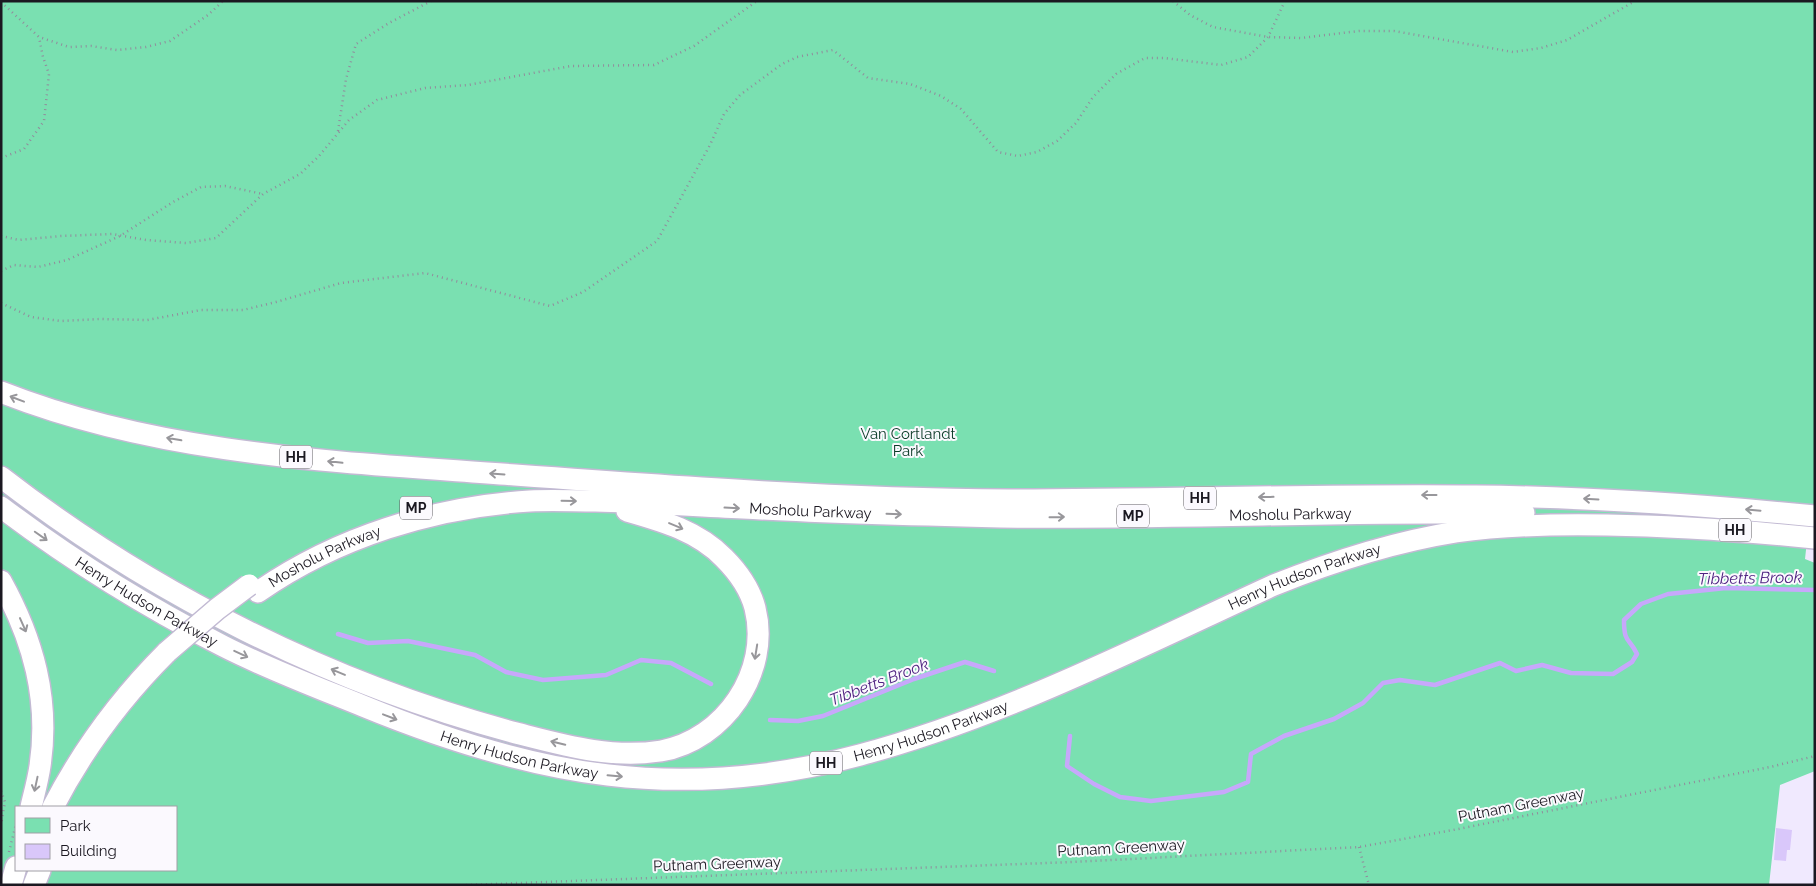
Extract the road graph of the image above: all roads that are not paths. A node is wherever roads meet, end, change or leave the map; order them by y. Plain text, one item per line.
1 (1, 392) edge
2 (1, 477) edge
3 (597, 491) junction
4 (1, 508) edge
5 (1808, 515) edge
6 (1671, 526) junction
7 (1807, 537) edge
8 (1, 581) edge
9 (173, 655) junction
10 (31, 806) edge
11 (54, 806) edge
12 (69, 806) edge
13 (12, 860) edge
14 (27, 871) edge
15 (40, 871) edge
16 (11, 885) edge
17 (20, 885) edge
18 (34, 885) edge

3 -> 1 highway, HH
3 -> 2 highway
5 -> 3 highway, HH
3 -> 6 highway, Mosholu Parkway / MP
3 - 9 highway, Mosholu Parkway / MP
4 -> 6 highway, Henry Hudson Parkway / HH
6 - 7 highway, Henry Hudson Parkway / HH
8 -> 10 highway
9 - 11 highway, Mosholu Parkway / MP
9 - 12 highway, Mosholu Parkway / MP
13 - 16 highway
14 - 17 highway
15 - 18 highway

